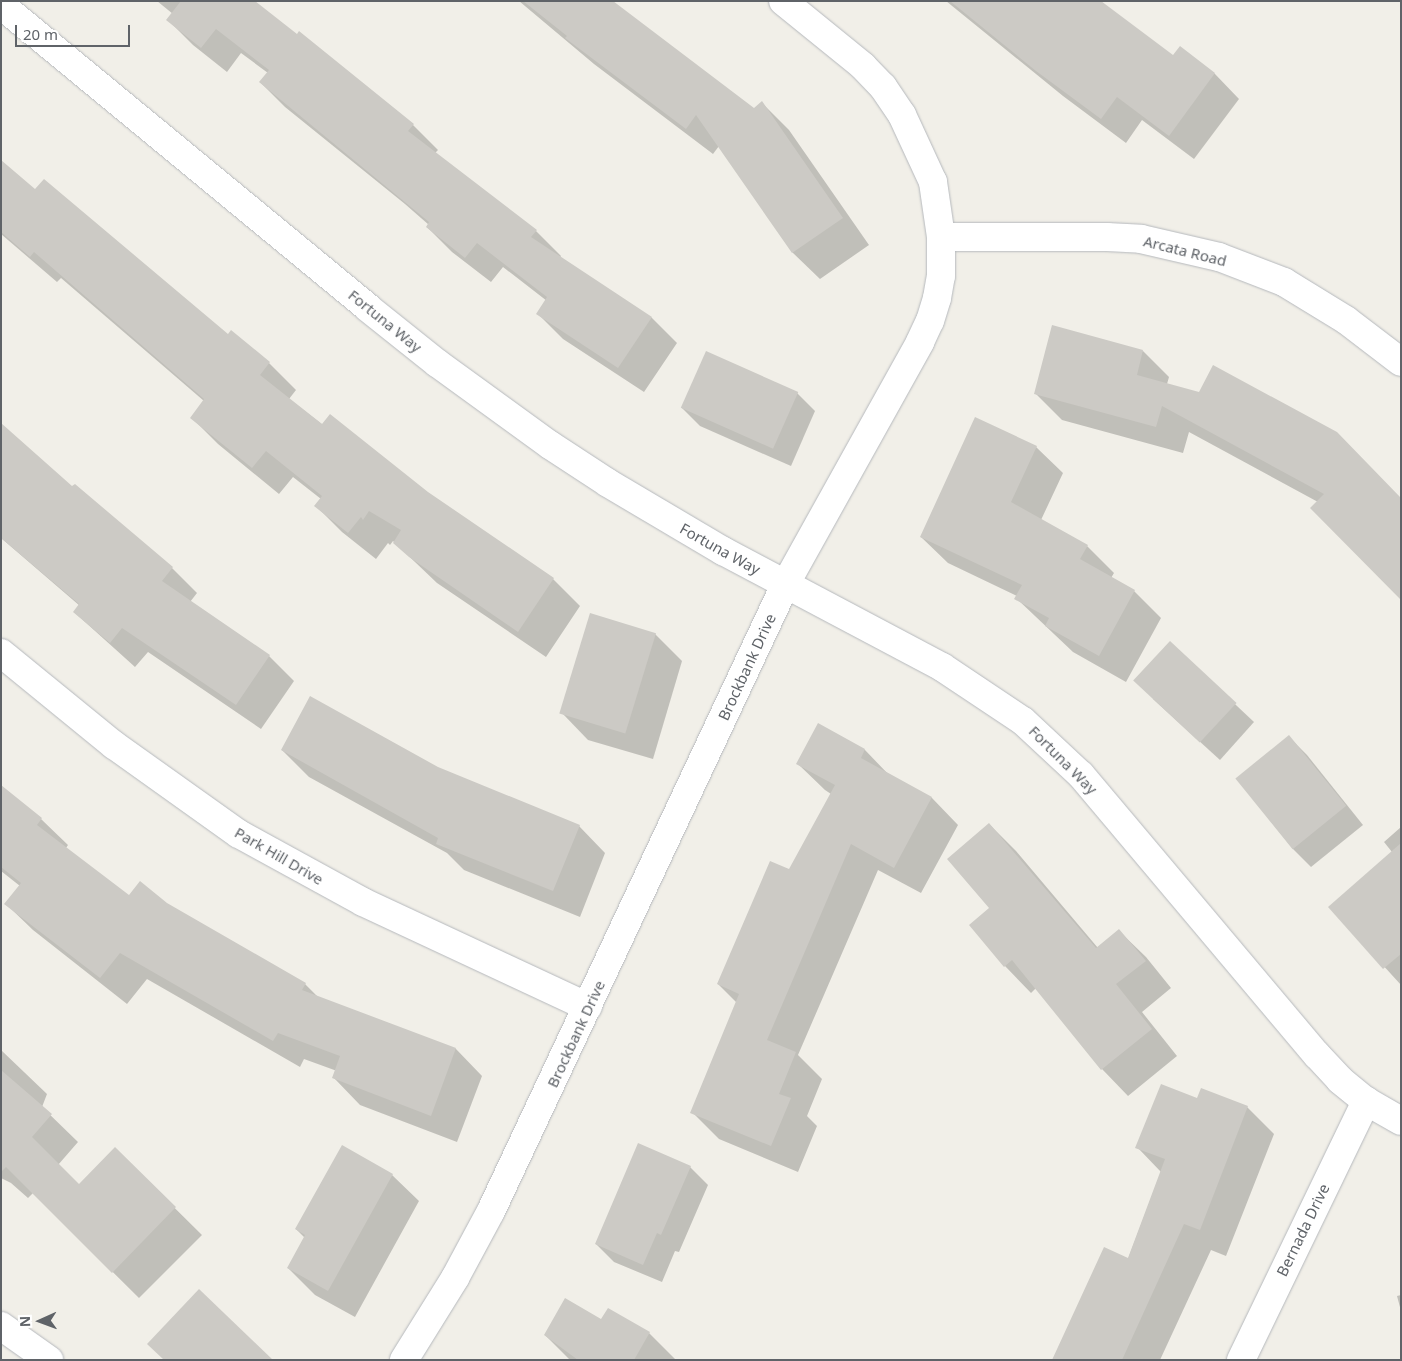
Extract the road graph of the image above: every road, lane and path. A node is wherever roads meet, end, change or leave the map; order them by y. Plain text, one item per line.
1 (782, 1) edge
2 (1, 5) edge
3 (942, 237) junction
4 (1401, 362) edge
5 (785, 585) junction
6 (1, 653) edge
7 (588, 1007) junction
8 (1366, 1101) junction
9 (1401, 1121) edge
10 (1, 1326) edge
11 (49, 1360) edge
12 (404, 1360) edge
13 (1241, 1360) edge

1 - 3 street, Brockbank Drive
2 - 5 street, Fortuna Way
3 - 4 street, Arcata Road
3 - 5 street, Brockbank Drive
5 - 7 street, Brockbank Drive
5 - 8 street, Fortuna Way
6 - 7 street, Park Hill Drive
7 - 12 street, Brockbank Drive
8 - 9 street, Fortuna Way
8 - 13 street, Bernada Drive
10 - 11 street

